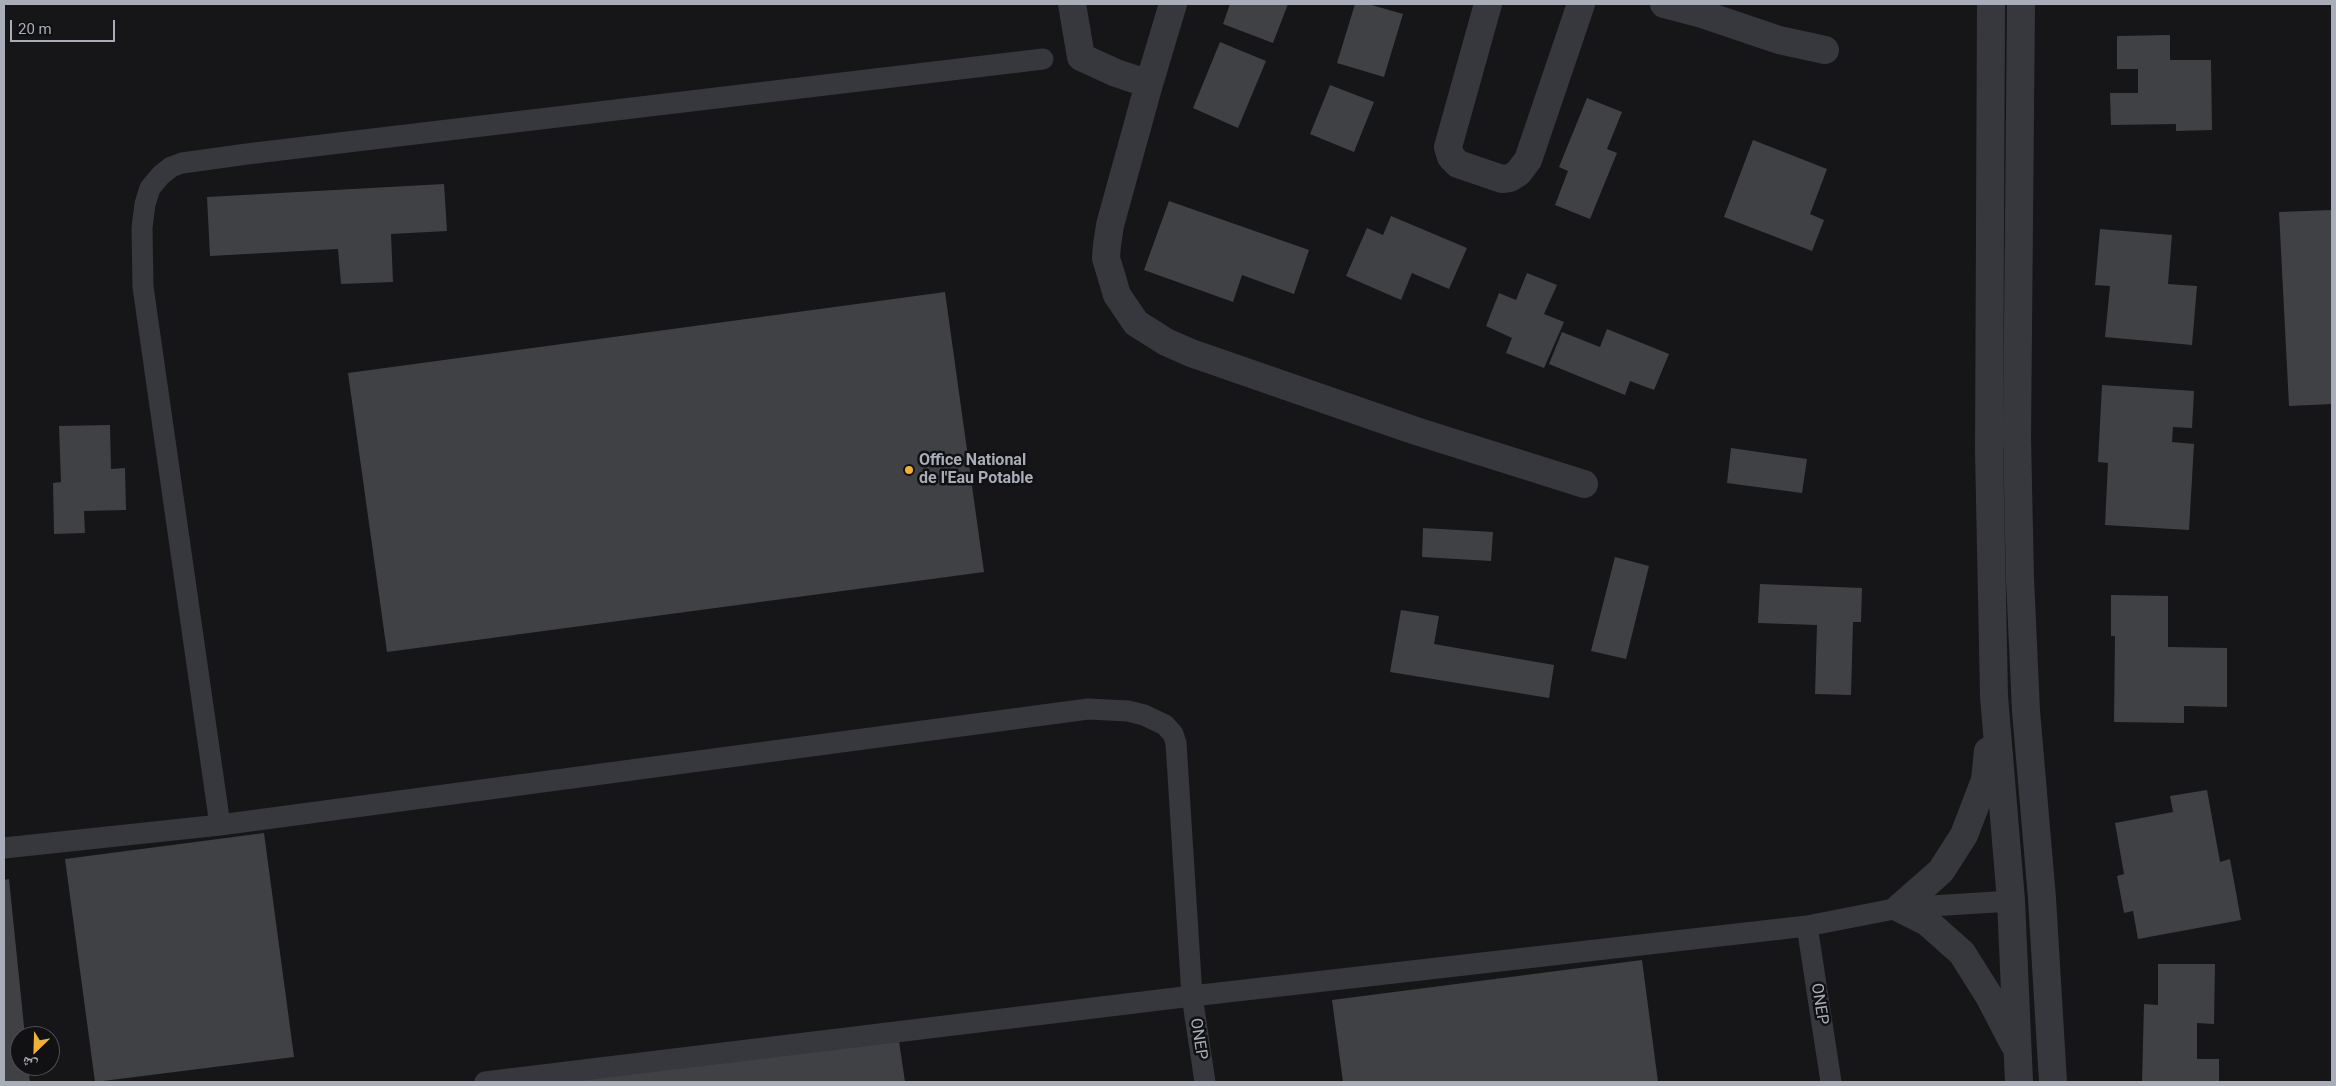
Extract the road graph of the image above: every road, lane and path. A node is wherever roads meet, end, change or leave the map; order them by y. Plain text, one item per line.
1 (1072, 4) edge
2 (1173, 4) edge
3 (1488, 4) edge
4 (1581, 4) edge
5 (1664, 4) edge
6 (1991, 4) edge
7 (2020, 4) edge
8 (1824, 50) dead end
9 (1991, 57) junction
10 (2020, 58) junction
11 (1042, 60) dead end
12 (1149, 84) junction
13 (1584, 484) dead end
14 (1994, 696) junction
15 (220, 825) junction
16 (4, 848) edge
17 (2042, 898) junction
18 (2011, 901) junction
19 (1899, 908) junction
20 (1807, 926) junction
21 (1192, 996) junction
22 (2017, 1049) junction
23 (484, 1082) edge
24 (1205, 1082) edge
25 (1831, 1082) edge
26 (2019, 1082) edge
27 (2053, 1082) edge

1 - 12 street
2 - 12 street
3 - 4 street
5 - 8 street
6 - 9 street
7 - 10 street
9 - 10 street
9 - 14 street
10 - 17 street
11 - 15 lane
12 - 13 street
14 - 18 street
14 - 19 street
15 - 16 lane, ONEP
15 - 21 lane, ONEP
17 - 18 street
17 - 27 street
18 - 19 lane
18 - 22 street
19 - 20 lane
19 - 22 street
20 - 21 lane
20 - 25 lane, ONEP
21 - 23 lane
21 - 24 lane, ONEP
22 - 26 street

